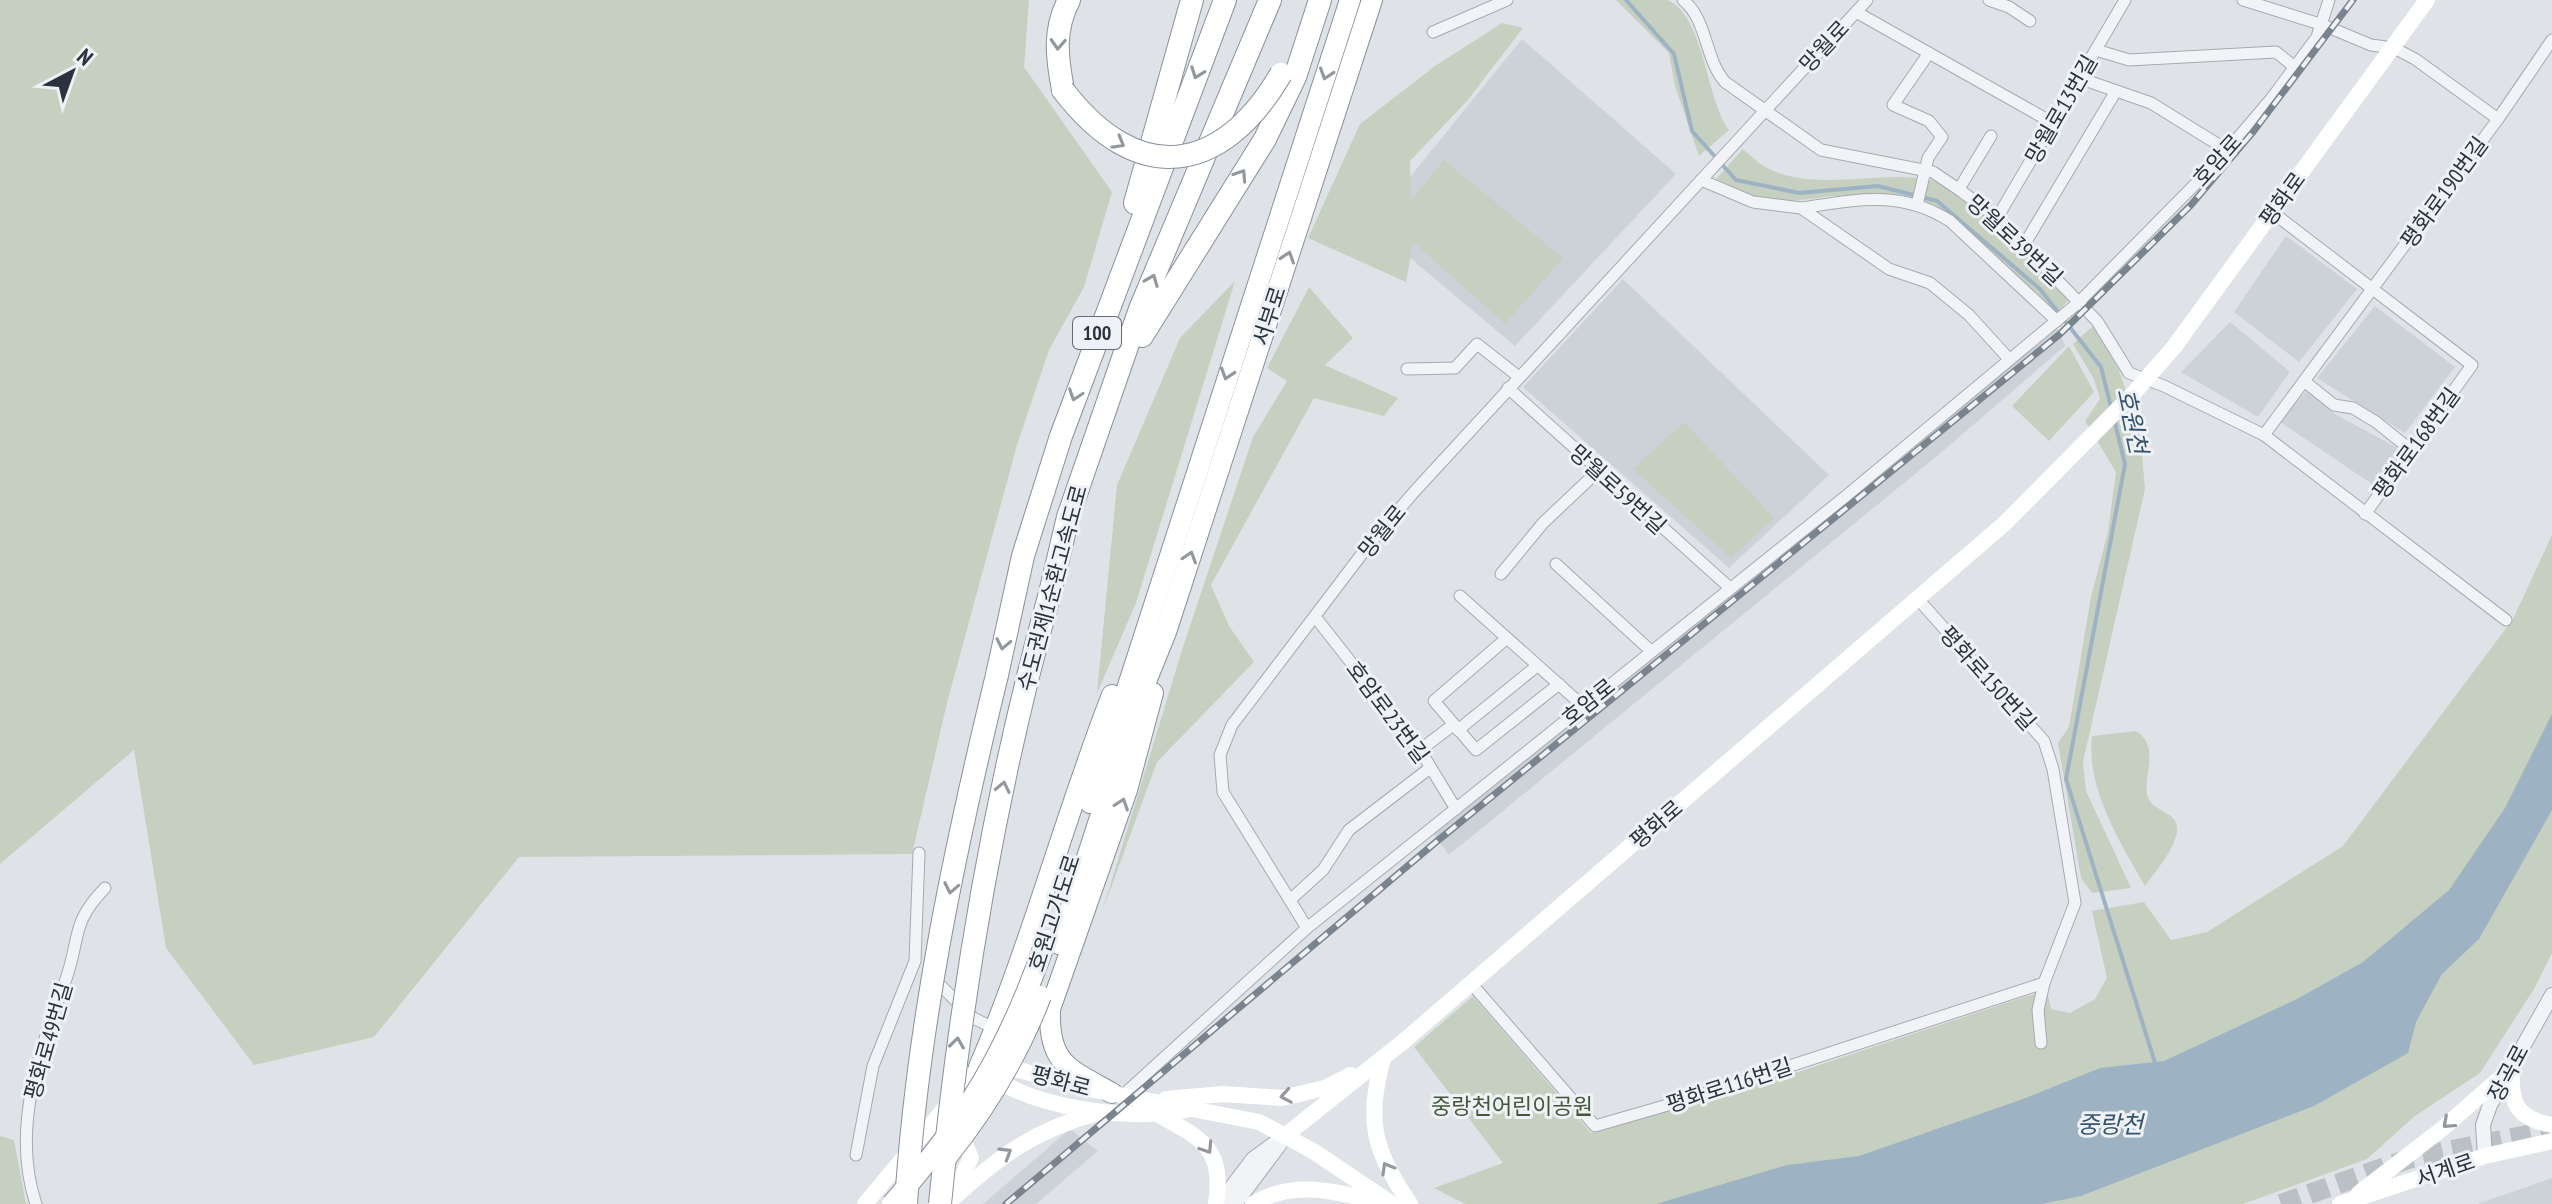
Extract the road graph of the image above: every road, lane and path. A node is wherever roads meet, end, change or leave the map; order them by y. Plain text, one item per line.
1 (1069, 0) edge
2 (1192, 0) edge
3 (1225, 0) edge
4 (1270, 0) edge
5 (1320, 0) edge
6 (1350, 0) edge
7 (1372, 0) edge
8 (1507, 0) edge
9 (1683, 0) edge
10 (1867, 0) edge
11 (1989, 0) edge
12 (2125, 0) edge
13 (2243, 0) edge
14 (2329, 0) edge
15 (2427, 0) edge
16 (1303, 8) edge
17 (1856, 12) junction
18 (2030, 21) dead end
19 (2323, 25) junction
20 (1433, 32) dead end
21 (2552, 40) edge
22 (2394, 48) junction
23 (2096, 50) junction
24 (1929, 53) junction
25 (2296, 68) junction
26 (2079, 78) junction
27 (2116, 91) junction
28 (1765, 109) junction
29 (2498, 119) junction
30 (2053, 123) junction
31 (1991, 136) dead end
32 (2227, 150) junction
33 (1926, 170) junction
34 (1701, 180) junction
35 (1959, 189) junction
36 (1917, 205) junction
37 (1801, 208) junction
38 (2272, 212) junction
39 (1997, 218) junction
40 (2024, 245) junction
41 (2372, 289) junction
42 (1110, 298) junction
43 (2079, 302) junction
44 (2059, 320) junction
45 (2009, 359) junction
46 (1407, 369) dead end
47 (1519, 377) junction
48 (2145, 381) junction
49 (2304, 381) junction
50 (1112, 385) junction
51 (1508, 388) junction
52 (2264, 435) junction
53 (2411, 450) junction
54 (1598, 471) junction
55 (2365, 514) junction
56 (1556, 564) dead end
57 (1501, 574) dead end
58 (1730, 588) junction
59 (1156, 592) junction
60 (1460, 596) dead end
61 (1918, 599) junction
62 (1316, 618) junction
63 (2506, 620) dead end
64 (1166, 632) junction
65 (1507, 638) junction
66 (1651, 651) junction
67 (1537, 666) junction
68 (1559, 684) junction
69 (1583, 706) junction
70 (1455, 727) junction
71 (1420, 750) junction
72 (1430, 768) junction
73 (1456, 809) junction
74 (919, 853) dead end
75 (105, 888) dead end
76 (1290, 900) junction
77 (1307, 928) junction
78 (1053, 942) junction
79 (915, 961) junction
80 (1470, 982) junction
81 (2044, 983) junction
82 (1010, 988) junction
83 (2552, 995) edge
84 (1050, 1009) junction
85 (994, 1028) junction
86 (2041, 1043) dead end
87 (1383, 1058) junction
88 (979, 1067) junction
89 (2509, 1068) junction
90 (1090, 1089) junction
91 (1114, 1099) junction
92 (1081, 1108) junction
93 (1157, 1108) junction
94 (2552, 1125) edge
95 (1286, 1135) junction
96 (2552, 1141) edge
97 (856, 1155) dead end
98 (2485, 1156) junction
99 (899, 1165) junction
100 (2344, 1202) edge
101 (945, 1203) edge
102 (36, 1204) edge
103 (865, 1204) edge
104 (892, 1204) edge
105 (907, 1204) edge
106 (1218, 1204) edge
107 (1235, 1204) edge
108 (1253, 1204) edge
109 (1390, 1204) edge
110 (1410, 1204) edge

1 -> 16 highway, bridge
2 - 42 highway
3 -> 42 highway, 수도권제1순환고속도로 / 100
50 -> 4 highway, 수도권제1순환고속도로 / 100
50 -> 5 highway
6 -> 59 highway, 서부로
64 -> 7 highway, 서부로
8 - 20 street
9 - 28 street, 망월로39번길
10 - 17 street, 망월로
11 - 18 street
12 - 23 street, 망월로13번길
13 - 19 street
14 - 19 street, 호암로
15 - 22 main road, 평화로
17 - 24 street
17 - 28 street, 망월로
19 - 22 street
19 - 25 street, 호암로
21 - 29 street
22 - 29 street, 평화로190번길
22 - 38 main road, 평화로
23 - 25 street
23 - 26 street, 망월로13번길
24 - 30 street
24 - 33 street
25 - 32 street, 호암로
26 - 27 street
26 - 30 street, 망월로13번길
27 - 32 street
27 - 40 street
28 - 33 street, 망월로39번길
28 - 34 street, 망월로
29 - 41 street, 평화로190번길
30 - 39 street, 망월로13번길
31 - 35 street
32 - 43 street, 호암로
33 - 35 street, 망월로39번길
33 - 36 street
34 - 37 street
34 - 47 street, 망월로
35 - 39 street, 망월로39번길
36 - 37 street
36 - 44 street
37 - 45 street
38 - 41 street, 평화로168번길
38 - 48 main road, 평화로
39 - 40 street, 망월로39번길
40 - 43 street, 망월로39번길
41 - 49 street, 평화로190번길
41 - 53 street, 평화로168번길
42 -> 105 highway, 수도권제1순환고속도로 / 100, bridge
43 - 44 street, 호암로
43 - 48 street, 망월로39번길
44 - 45 street, 호암로
45 - 58 street, 호암로
46 - 47 street
47 - 51 street, 망월로
48 - 52 street, 평화로168번길
48 - 61 main road, 평화로
49 - 52 street, 평화로190번길
49 - 53 street
101 -> 50 highway, 수도권제1순환고속도로 / 100, bridge
51 - 54 street, 망월로59번길
51 - 62 street, 망월로
52 - 55 street, 평화로168번길
53 - 55 street, 평화로168번길
54 - 57 street
54 - 58 street, 망월로59번길
55 - 63 street
56 - 66 street
58 - 66 street, 호암로
59 - 78 highway, 호원고가도로
59 - 82 highway
60 - 65 street
61 - 80 main road, 평화로
61 - 81 street, 평화로150번길
62 - 71 street, 호암로23번길
62 - 76 street, 망월로
64 - 78 highway, 호원고가도로
84 -> 64 highway
65 - 67 street
65 - 70 street
66 - 69 street, 호암로
67 - 68 street
67 - 70 street
68 - 69 street
68 - 70 street
69 - 73 street, 호암로
70 - 71 street
71 - 72 street, 호암로23번길
72 - 73 street, 호암로23번길
72 - 76 street
73 - 77 street, 호암로
74 - 79 street
75 - 102 street, 평화로49번길
76 - 77 street, 망월로
77 - 91 street, 호암로
78 - 104 highway, 호원고가도로, bridge
78 - 105 highway, 호원고가도로, bridge
79 - 85 street
79 - 97 street
80 - 81 street, 평화로116번길
80 - 87 main road, 평화로
81 - 86 street
82 - 84 highway
82 - 85 highway
83 - 89 street, 장곡로
84 - 91 highway
85 - 88 highway
87 -> 93 main road
87 - 95 main road, 평화로
110 -> 87 main road
88 - 90 main road, 평화로
88 - 92 main road, 평화로
88 - 99 main road
89 - 94 main road
89 - 98 street, 장곡로
89 -> 100 main road
90 - 91 main road, 평화로
90 - 92 main road
91 - 92 main road, 평화로
91 - 93 main road, 평화로
101 -> 91 main road, 평화로
93 - 95 main road, 평화로
93 -> 106 main road
95 - 106 street
95 - 107 street
95 - 109 main road
96 - 98 main road, 서계로
98 - 100 main road, 서계로
99 - 101 main road
99 - 103 main road
108 - 109 main road

